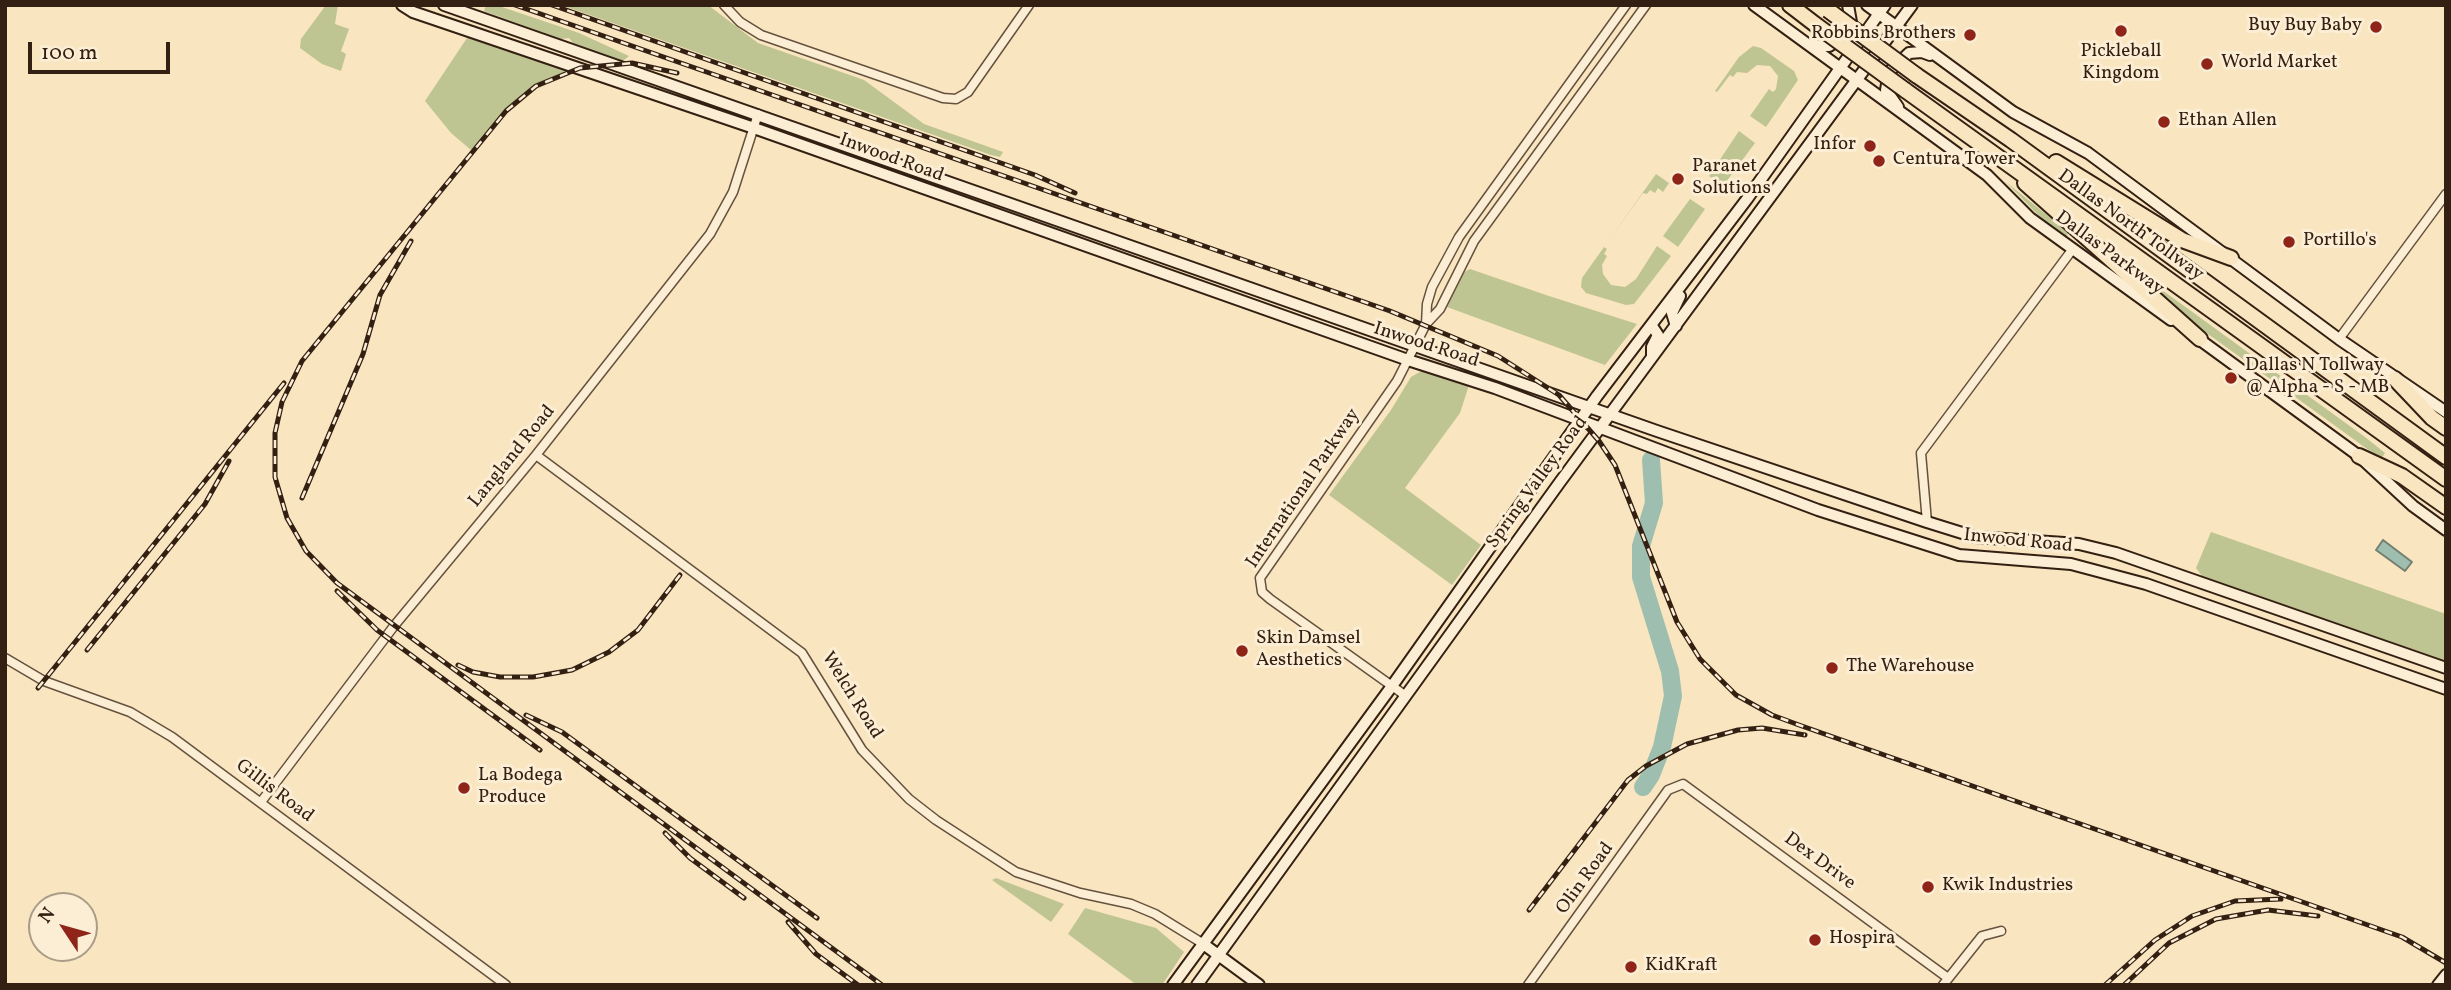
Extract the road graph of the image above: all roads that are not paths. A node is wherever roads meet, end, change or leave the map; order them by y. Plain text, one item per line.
1 (401, 5) edge
2 (444, 5) edge
3 (724, 5) edge
4 (1029, 5) edge
5 (1626, 5) edge
6 (1646, 5) edge
7 (1754, 5) edge
8 (1790, 5) edge
9 (1848, 5) edge
10 (1867, 5) edge
11 (1912, 5) edge
12 (1824, 8) edge
13 (1881, 9) edge
14 (467, 13) junction
15 (1896, 26) junction
16 (463, 29) junction
17 (1807, 44) junction
18 (1944, 63) junction
19 (1840, 69) junction
20 (1858, 81) junction
21 (758, 114) junction
22 (1906, 116) junction
23 (754, 128) junction
24 (2011, 140) junction
25 (1999, 158) junction
26 (946, 180) junction
27 (2446, 194) edge
28 (940, 196) junction
29 (2072, 250) junction
30 (2231, 258) junction
31 (1199, 269) junction
32 (1693, 272) junction
33 (1194, 284) junction
34 (1426, 324) junction
35 (1652, 326) junction
36 (1676, 326) junction
37 (2200, 339) junction
38 (2339, 339) junction
39 (1416, 345) junction
40 (1652, 358) junction
41 (1408, 360) junction
42 (2395, 379) junction
43 (1590, 407) junction
44 (2446, 412) edge
45 (1610, 414) junction
46 (1581, 419) junction
47 (1600, 428) junction
48 (2446, 428) edge
49 (536, 455) junction
50 (2359, 456) junction
51 (2446, 457) edge
52 (1777, 470) junction
53 (2446, 480) edge
54 (1767, 492) junction
55 (2446, 507) edge
56 (1927, 522) junction
57 (2446, 530) edge
58 (1922, 543) junction
59 (2183, 577) junction
60 (1462, 587) junction
61 (2177, 595) junction
62 (1477, 598) junction
63 (5, 658) edge
64 (2443, 667) edge
65 (2434, 685) junction
66 (1392, 686) junction
67 (2446, 689) edge
68 (1406, 696) junction
69 (1668, 790) joint
70 (261, 802) junction
71 (2001, 931) dead end
72 (1202, 943) junction
73 (1219, 955) junction
74 (2446, 975) edge
75 (1946, 981) edge
76 (506, 985) edge
77 (1172, 985) edge
78 (1197, 985) edge
79 (1259, 985) edge
80 (1528, 985) edge
81 (2438, 985) edge

1 - 16 main road, Inwood Road
2 - 14 main road, Inwood Road
3 - 4 street
5 - 34 street, International Parkway
6 - 34 street, International Parkway
7 - 17 main road, Dallas Parkway
8 - 25 highway, Dallas North Tollway, bridge
9 - 17 main road
10 - 13 main road
11 - 15 main road, Spring Valley Road
12 - 24 highway, Dallas North Tollway, bridge
13 - 15 main road
13 - 19 main road, Spring Valley Road
14 - 16 main road
14 - 21 main road, Inwood Road
15 - 18 main road
15 - 20 main road, Spring Valley Road
16 - 23 main road, Inwood Road
17 - 19 main road, Dallas Parkway
18 - 22 main road
18 - 30 main road
19 - 20 main road, Dallas Parkway
19 - 32 main road, Spring Valley Road
20 - 22 main road, Dallas Parkway
20 - 36 main road, Spring Valley Road
21 - 23 street, Langland Road
21 - 26 main road, Inwood Road
22 - 29 main road, Dallas Parkway
23 - 28 main road, Inwood Road
23 - 49 street, Langland Road
24 - 30 highway
24 - 51 highway, Dallas North Tollway
25 - 37 highway
25 - 53 highway, Dallas North Tollway
26 - 28 main road
26 - 31 main road, Inwood Road
27 - 38 street
28 - 33 main road, Inwood Road
29 - 37 main road, Dallas Parkway
29 - 56 street
30 - 38 main road
31 - 33 main road
31 - 39 main road, Inwood Road
32 - 35 main road, Spring Valley Road
32 - 36 main road
33 - 41 main road, Inwood Road
34 - 39 street, International Parkway
35 - 40 main road
35 - 43 main road, Spring Valley Road
36 - 40 main road, Spring Valley Road
37 - 50 main road, Dallas Parkway
38 - 42 main road
39 - 41 street, International Parkway
39 - 43 main road, Inwood Road
40 - 45 main road, Spring Valley Road
41 - 46 main road, Inwood Road
41 - 66 street, International Parkway
42 - 44 main road
42 - 48 highway
43 - 45 main road, Inwood Road
43 - 46 main road, Spring Valley Road
45 - 47 main road, Spring Valley Road
45 - 52 main road, Inwood Road
46 - 47 main road, Inwood Road
46 - 60 main road, Spring Valley Road
47 - 54 main road, Inwood Road
47 - 62 main road, Spring Valley Road
49 - 70 street, Langland Road
49 - 72 street, Welch Road
50 - 55 highway
50 - 57 main road, Dallas Parkway
52 - 54 main road
52 - 56 main road, Inwood Road
54 - 58 main road, Inwood Road
56 - 58 main road
56 - 59 main road, Inwood Road
58 - 61 main road, Inwood Road
59 - 61 main road
59 - 64 main road, Inwood Road
60 - 62 main road
60 - 66 main road, Spring Valley Road
61 - 65 main road, Inwood Road
62 - 68 main road, Spring Valley Road
63 - 70 street, Gillis Road
64 - 65 main road
65 - 67 main road, Inwood Road
66 - 68 street, International Parkway
66 - 72 main road, Spring Valley Road
68 - 73 main road, Spring Valley Road
69 - 75 street, Dex Drive
69 - 80 street, Olin Road
70 - 76 street, Gillis Road
71 - 75 street
72 - 73 main road, Welch Road
72 - 77 main road, Spring Valley Road
73 - 78 main road, Spring Valley Road
73 - 79 main road, Welch Road
74 - 81 main road

